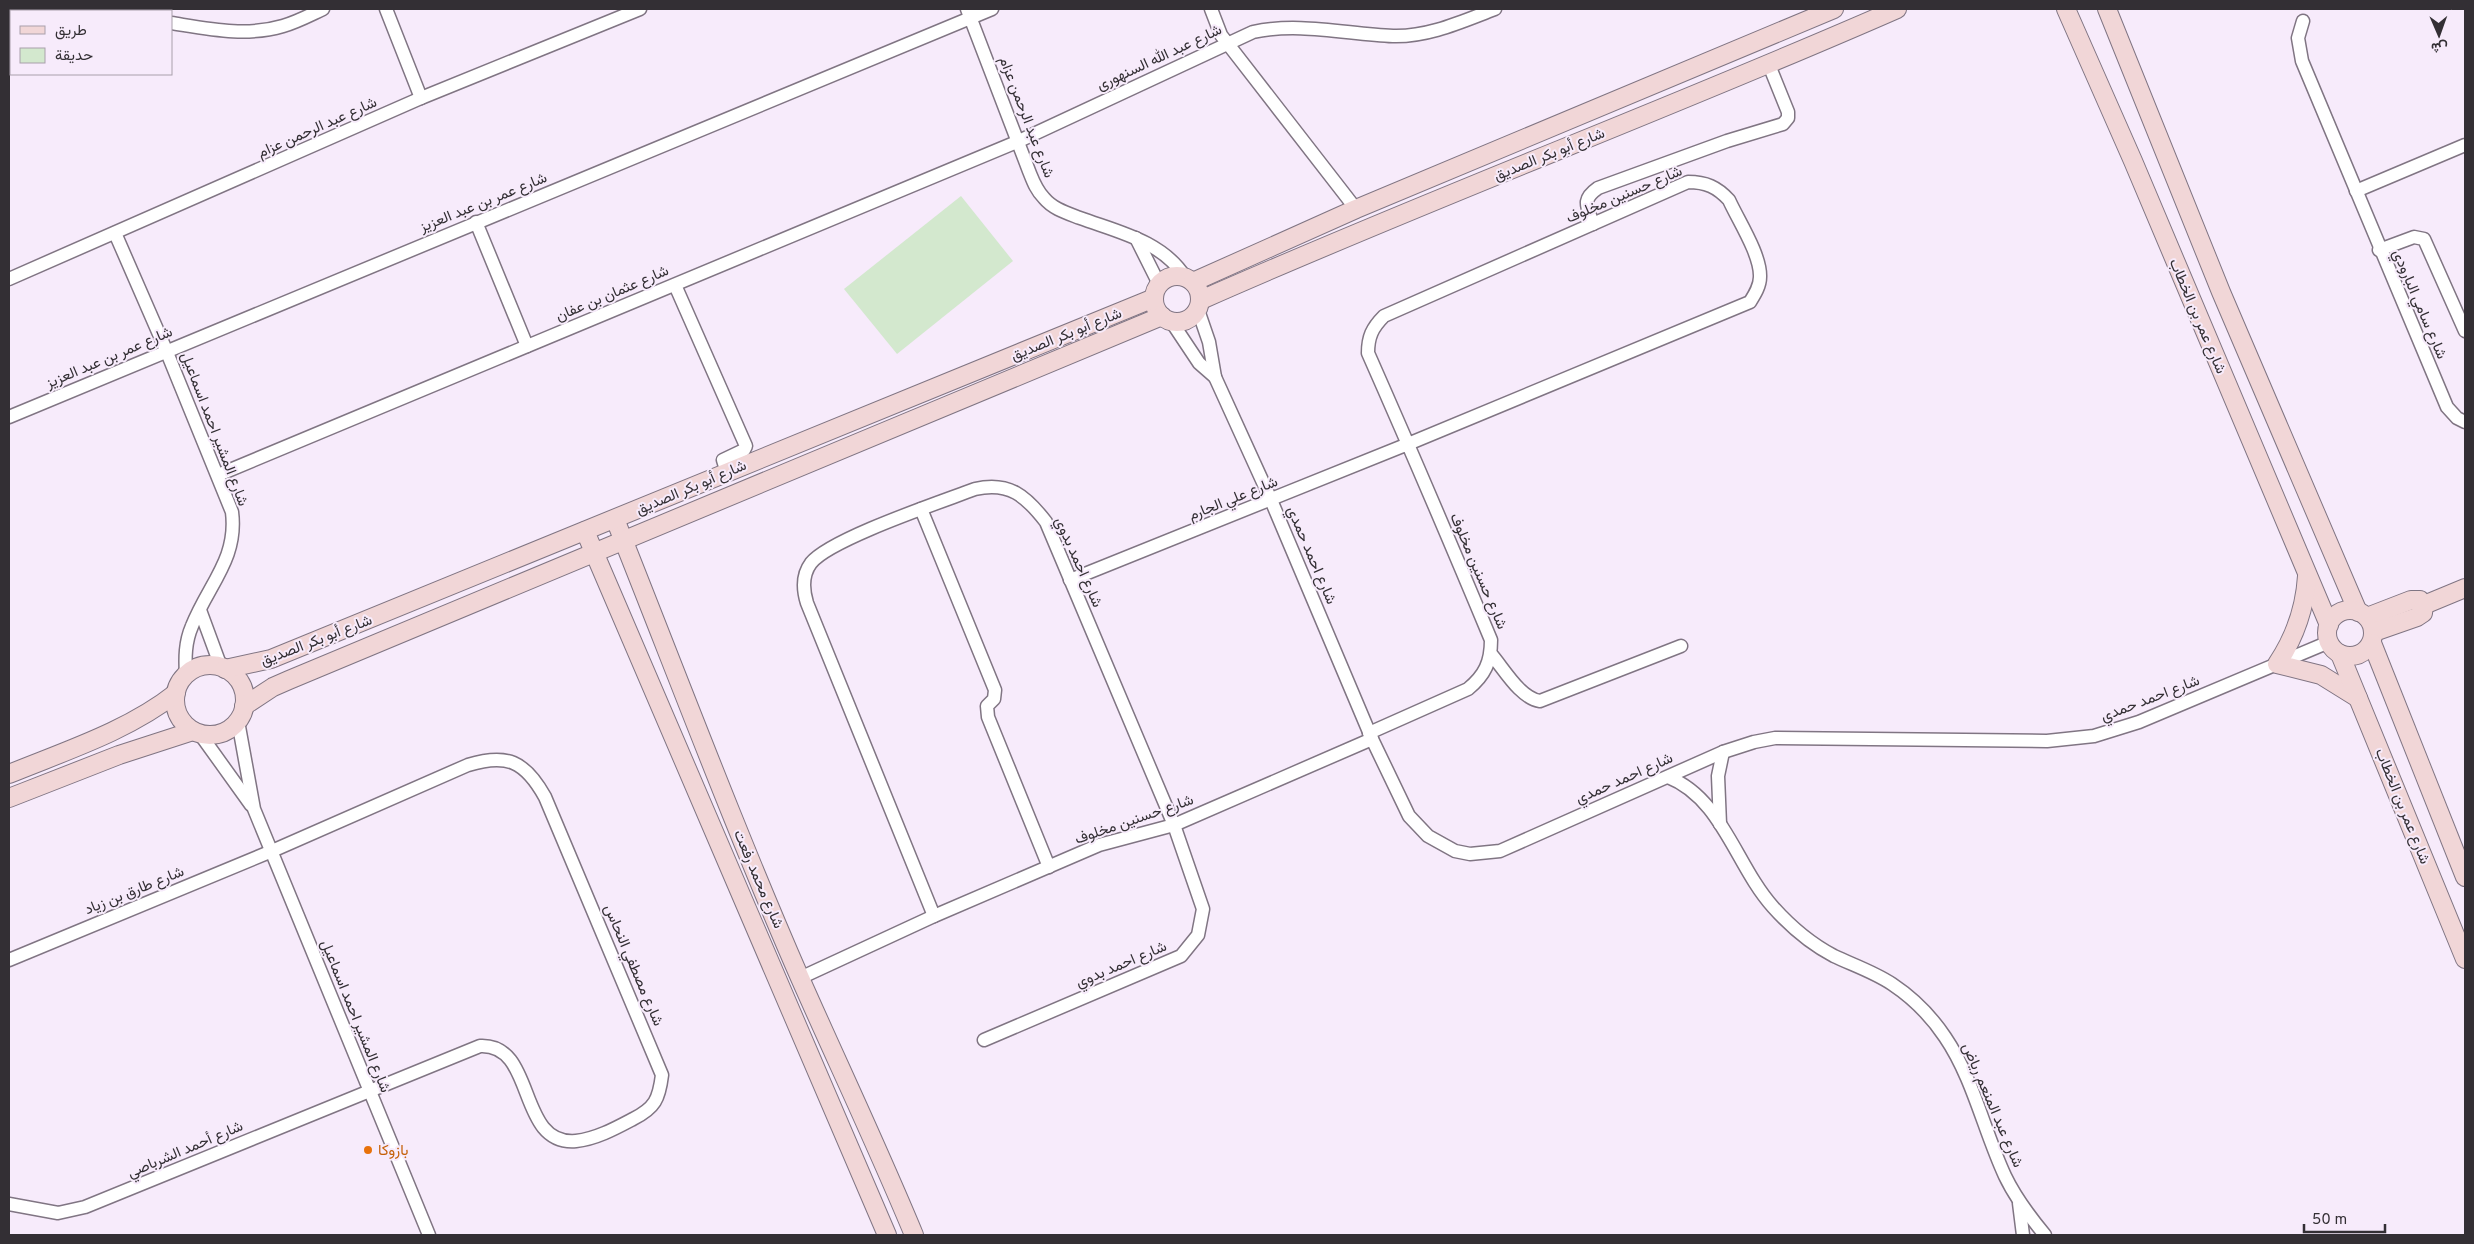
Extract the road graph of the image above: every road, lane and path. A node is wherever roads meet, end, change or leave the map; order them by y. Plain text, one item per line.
1 (323, 9) edge
2 (386, 9) edge
3 (640, 9) edge
4 (992, 9) edge
5 (1211, 9) edge
6 (1495, 9) edge
7 (1834, 9) edge
8 (1897, 9) edge
9 (2066, 9) edge
10 (2106, 9) edge
11 (968, 13) edge
12 (1466, 14) edge
13 (2303, 21) dead end
14 (172, 23) edge
15 (1227, 43) junction
16 (1769, 65) junction
17 (421, 98) junction
18 (1019, 141) junction
19 (2465, 145) edge
20 (2356, 191) junction
21 (1356, 209) junction
22 (476, 222) junction
23 (1593, 224) junction
24 (115, 233) junction
25 (1136, 238) junction
26 (2379, 250) junction
27 (9, 279) edge
28 (1189, 279) junction
29 (675, 284) junction
30 (1157, 291) junction
31 (1199, 305) junction
32 (1166, 319) junction
33 (2465, 331) edge
34 (527, 346) junction
35 (166, 350) junction
36 (1215, 376) junction
37 (9, 417) edge
38 (2465, 422) edge
39 (1408, 444) junction
40 (727, 472) junction
41 (218, 475) junction
42 (1271, 500) junction
43 (921, 509) junction
44 (615, 519) junction
45 (585, 531) junction
46 (624, 542) junction
47 (595, 554) junction
48 (2307, 576) junction
49 (1070, 580) junction
50 (2465, 588) edge
51 (200, 610) junction
52 (2368, 626) junction
53 (2333, 640) junction
54 (1682, 646) dead end
55 (1491, 654) junction
56 (2277, 664) junction
57 (223, 668) junction
58 (186, 675) junction
59 (176, 693) junction
60 (2359, 698) junction
61 (241, 713) junction
62 (197, 732) junction
63 (1370, 736) junction
64 (1723, 752) junction
65 (9, 774) edge
66 (1668, 776) junction
67 (9, 798) edge
68 (254, 809) junction
69 (1720, 824) junction
70 (1174, 825) junction
71 (272, 851) junction
72 (1049, 867) junction
73 (2465, 876) edge
74 (934, 916) junction
75 (2465, 959) edge
76 (9, 960) edge
77 (800, 978) junction
78 (984, 1040) dead end
79 (368, 1090) junction
80 (874, 1139) junction
81 (853, 1151) junction
82 (882, 1158) junction
83 (860, 1168) junction
84 (2019, 1200) junction
85 (9, 1204) edge
86 (429, 1235) edge
87 (887, 1235) edge
88 (914, 1235) edge
89 (2023, 1235) edge
90 (2044, 1235) edge

1 - 14 street
2 - 17 street
3 - 17 street, شارع عبد الرحمن عزام
4 - 11 street
5 - 15 street
6 - 12 street, شارع عبد الله السنهورى
7 - 21 street, شارع أبو بكر الصديق
8 - 16 street, شارع أبو بكر الصديق
9 - 48 street, شارع عمر بن الخطاب
10 - 52 street, شارع عمر بن الخطاب
11 - 18 street, شارع عبد الرحمن عزام
11 - 22 street, شارع عمر بن عبد العزيز
12 - 15 street, شارع عبد الله السنهورى
13 - 20 street, شارع سامي البارودي
15 - 18 street, شارع عبد الله السنهورى
15 - 21 street
16 - 23 street
16 - 31 street, شارع أبو بكر الصديق
17 - 24 street, شارع عبد الرحمن عزام
18 - 25 street, شارع عبد الرحمن عزام
18 - 29 street, شارع عثمان بن عفان
19 - 20 street
20 - 26 street, شارع سامي البارودي
21 - 28 street, شارع أبو بكر الصديق
22 - 34 street
22 - 35 street, شارع عمر بن عبد العزيز
23 - 39 street, شارع حسنين مخلوف
23 - 39 street, شارع حسنين مخلوف
24 - 27 street, شارع عبد الرحمن عزام
24 - 35 street, شارع المشير احمد اسماعيل
25 - 28 street, شارع عبد الرحمن عزام
25 - 30 street
26 - 33 street
26 - 38 street, شارع سامي البارودي
28 - 30 street
28 - 31 street
29 - 34 street, شارع عثمان بن عفان
29 - 40 street
30 - 32 street
30 - 40 street, شارع أبو بكر الصديق
31 - 32 street
31 - 36 street, شارع احمد حمدي
32 - 36 street, شارع احمد حمدي
32 - 46 street, شارع أبو بكر الصديق
34 - 41 street, شارع عثمان بن عفان
35 - 37 street, شارع عمر بن عبد العزيز
35 - 41 street, شارع المشير احمد اسماعيل
36 - 42 street, شارع احمد حمدي
39 - 42 street, شارع علي الجارم
39 - 55 street, شارع حسنين مخلوف
40 - 44 street, شارع أبو بكر الصديق
41 - 51 street, شارع المشير احمد اسماعيل
42 - 49 street, شارع علي الجارم
42 - 63 street, شارع احمد حمدي
43 - 49 street, شارع احمد بدوي
43 - 72 street
43 - 74 street, شارع احمد بدوي
44 - 45 street, شارع أبو بكر الصديق
44 - 46 street, شارع محمد رفعت
45 - 47 street, شارع محمد رفعت
45 - 57 street, شارع أبو بكر الصديق
46 - 47 street, شارع أبو بكر الصديق
46 - 77 street, شارع محمد رفعت
47 - 61 street, شارع أبو بكر الصديق
47 - 81 street, شارع محمد رفعت
48 - 53 street, شارع عمر بن الخطاب
48 - 56 street
49 - 70 street, شارع احمد بدوي
50 - 52 street
51 - 57 street
51 - 58 street, شارع المشير احمد اسماعيل
52 - 53 street
52 - 53 street
52 - 73 street, شارع عمر بن الخطاب
53 - 56 street, شارع احمد حمدي
53 - 60 street, شارع عمر بن الخطاب
54 - 55 street
55 - 63 street, شارع حسنين مخلوف
56 - 60 street
56 - 64 street, شارع احمد حمدي
57 - 58 street
57 - 61 street
58 - 59 street
59 - 62 street
59 - 65 street
60 - 75 street, شارع عمر بن الخطاب
61 - 62 street
61 - 68 street, شارع المشير احمد اسماعيل
62 - 67 street
62 - 68 street, شارع المشير احمد اسماعيل
63 - 66 street, شارع احمد حمدي
63 - 70 street, شارع حسنين مخلوف
64 - 66 street, شارع احمد حمدي
64 - 69 street, شارع عبد المنعم رياض
66 - 69 street, شارع عبد المنعم رياض
68 - 71 street, شارع المشير احمد اسماعيل
69 - 84 street, شارع عبد المنعم رياض
70 - 72 street, شارع حسنين مخلوف
70 - 78 street, شارع احمد بدوي
71 - 76 street, شارع طارق بن زياد
71 - 79 street, شارع المشير احمد اسماعيل
71 - 79 street, شارع مصطفي النحاس
72 - 74 street, شارع حسنين مخلوف
74 - 77 street, شارع حسنين مخلوف
77 - 80 street, شارع محمد رفعت
79 - 85 street, شارع أحمد الشرباصي
79 - 86 street, شارع المشير احمد اسماعيل
80 - 81 street
80 - 82 street, شارع محمد رفعت
81 - 83 street, شارع محمد رفعت
82 - 83 street
82 - 88 street, شارع محمد رفعت
83 - 87 street, شارع محمد رفعت
84 - 89 street, شارع عبد المنعم رياض
84 - 90 street, شارع عبد المنعم رياض

